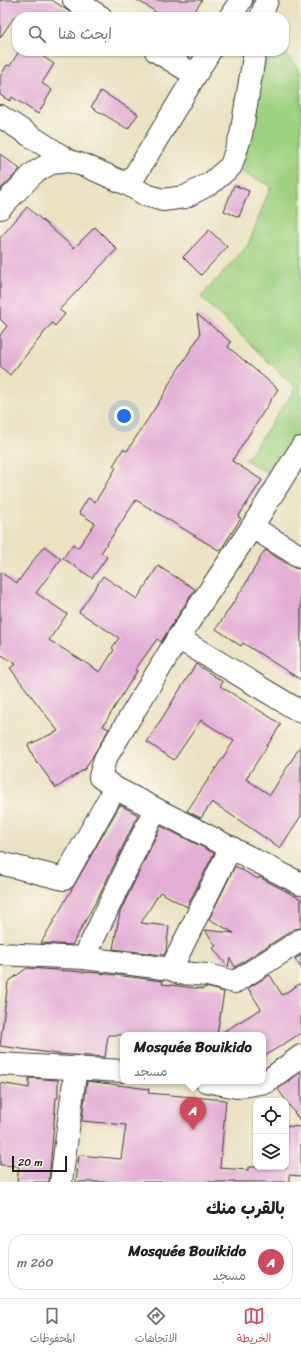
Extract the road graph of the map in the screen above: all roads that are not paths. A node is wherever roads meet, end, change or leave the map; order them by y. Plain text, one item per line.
1 (74, 0) edge
2 (241, 0) edge
3 (267, 0) edge
4 (93, 12) edge
5 (233, 12) edge
6 (263, 12) edge
7 (164, 56) edge
8 (207, 56) edge
9 (254, 56) edge
10 (195, 76) junction
11 (0, 116) edge
12 (69, 161) junction
13 (129, 185) junction
14 (0, 208) edge
15 (301, 448) edge
16 (252, 527) junction
17 (301, 557) edge
18 (178, 638) junction
19 (301, 712) edge
20 (115, 788) junction
21 (155, 809) junction
22 (231, 847) junction
23 (0, 863) edge
24 (301, 884) edge
25 (301, 940) edge
26 (0, 954) edge
27 (84, 958) junction
28 (171, 970) junction
29 (301, 1056) edge
30 (0, 1064) edge
31 (76, 1067) junction
32 (120, 1071) edge
33 (266, 1082) edge
34 (222, 1084) edge
35 (254, 1084) edge
36 (61, 1182) edge

1 - 4 street
2 - 5 street
3 - 6 street
7 - 10 street
8 - 10 street
9 - 13 street
10 - 13 street
11 - 12 street
12 - 13 street
12 - 14 street
15 - 16 street
16 - 17 street
16 - 18 street
18 - 19 street
18 - 20 street
20 - 21 street
20 - 23 street
21 - 22 street
21 - 27 street
22 - 24 street
22 - 28 street
25 - 28 street
26 - 27 street
27 - 28 street
29 - 33 street
30 - 31 street
31 - 32 street
31 - 36 street
34 - 35 street

